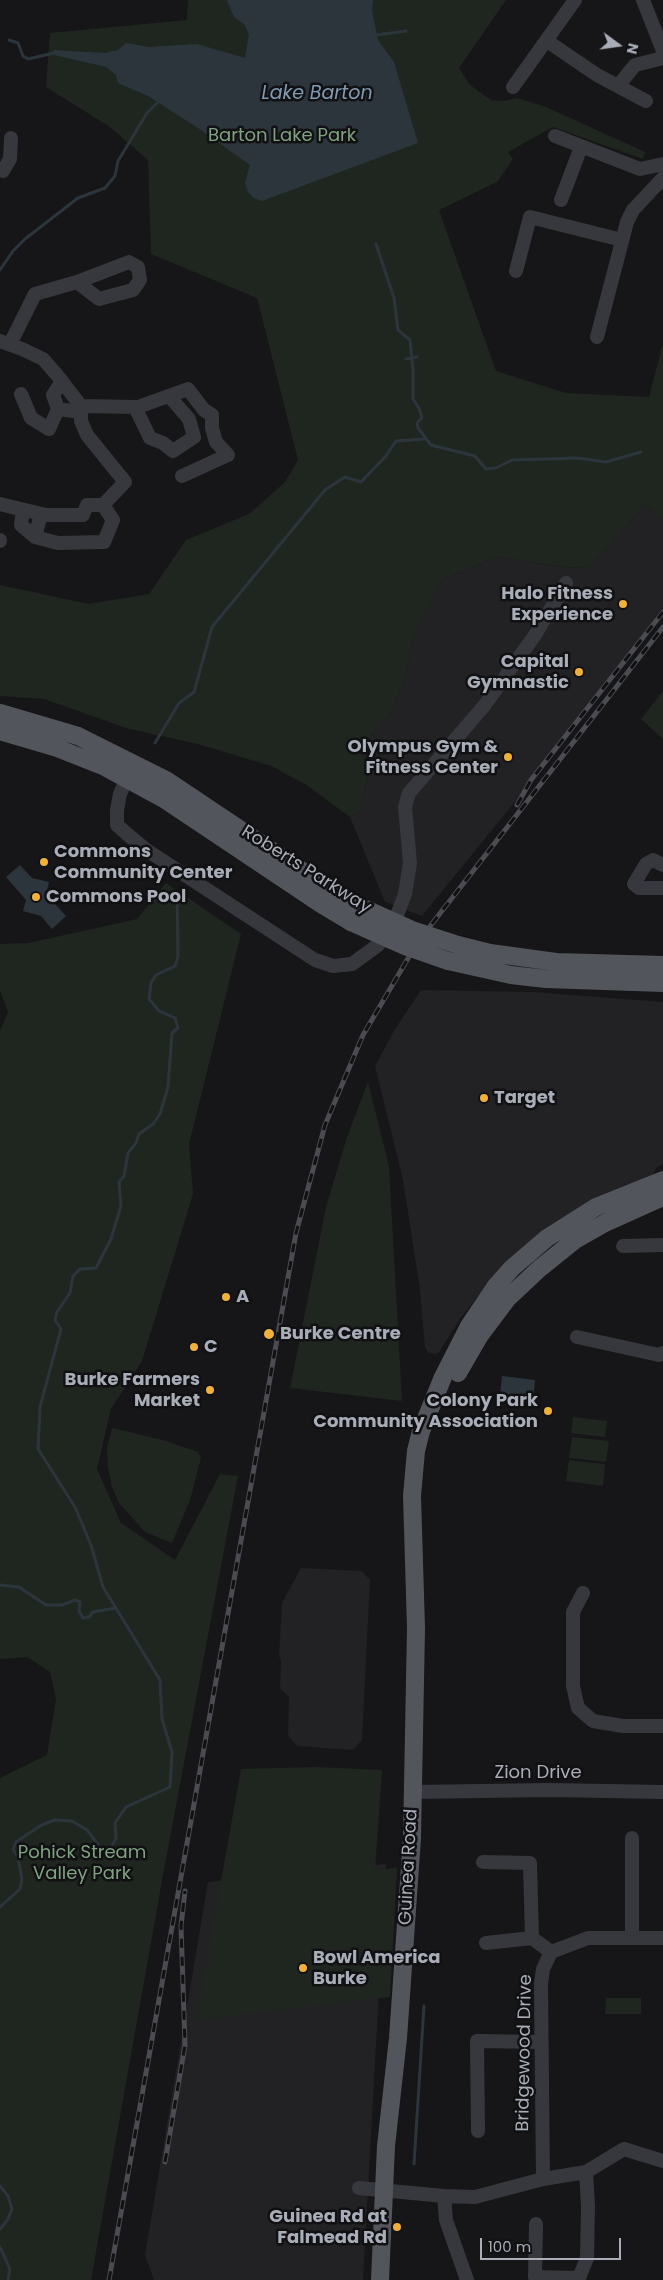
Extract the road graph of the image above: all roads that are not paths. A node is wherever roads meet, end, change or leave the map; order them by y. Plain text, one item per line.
1 (575, 0) edge
2 (643, 0) edge
3 (547, 41) junction
4 (663, 51) edge
5 (663, 58) edge
6 (618, 86) junction
7 (513, 87) dead end
8 (646, 101) dead end
9 (555, 136) dead end
10 (11, 138) dead end
11 (581, 146) junction
12 (663, 164) edge
13 (1, 173) edge
14 (663, 178) edge
15 (561, 200) dead end
16 (622, 240) junction
17 (516, 271) dead end
18 (77, 282) dead end
19 (597, 337) dead end
20 (5, 342) edge
21 (62, 381) junction
22 (21, 394) dead end
23 (169, 396) junction
24 (135, 407) junction
25 (58, 409) junction
26 (81, 409) junction
27 (182, 476) dead end
28 (0, 504) edge
29 (103, 505) junction
30 (23, 510) junction
31 (41, 514) junction
32 (35, 537) junction
33 (566, 583) dead end
34 (0, 713) edge
35 (0, 731) edge
36 (134, 762) junction
37 (126, 778) junction
38 (663, 865) edge
39 (663, 888) edge
40 (663, 965) edge
41 (663, 983) edge
42 (662, 1188) edge
43 (663, 1245) edge
44 (623, 1246) dead end
45 (577, 1337) dead end
46 (663, 1353) edge
47 (583, 1593) dead end
48 (663, 1726) edge
49 (413, 1792) junction
50 (663, 1792) edge
51 (632, 1838) dead end
52 (483, 1862) dead end
53 (632, 1937) junction
54 (532, 1938) junction
55 (663, 1938) edge
56 (486, 1943) dead end
57 (551, 1952) junction
58 (542, 2042) junction
59 (478, 2130) dead end
60 (663, 2161) edge
61 (586, 2172) junction
62 (544, 2179) junction
63 (359, 2188) dead end
64 (385, 2192) junction
65 (444, 2196) junction
66 (536, 2224) dead end
67 (380, 2280) edge
68 (467, 2280) edge

1 - 3 street
2 - 4 street
3 - 6 street
3 - 7 street
5 - 6 street
6 - 8 street
9 - 11 street
10 - 13 street
11 - 12 street
11 - 15 street
14 - 16 street
16 - 17 street
16 - 19 street
18 - 20 street
20 - 21 street
21 - 25 street
21 - 26 street
22 - 25 street
23 - 24 street
23 - 24 street
23 - 27 street
24 - 26 street
25 - 26 street
26 - 29 street
28 - 30 street
29 - 31 street
29 - 32 street
30 - 31 street
30 - 32 street
31 - 32 street
33 - 37 street
34 - 36 main road, Roberts Parkway
35 - 37 main road, Roberts Parkway
36 - 37 street
36 - 40 main road, Roberts Parkway, bridge
37 - 41 main road, Roberts Parkway, bridge
38 - 39 street
42 - 49 main road, Guinea Road
43 - 44 street
45 - 46 street
47 - 48 street
49 - 50 street, Zion Drive
49 - 64 main road, Guinea Road
51 - 53 street
52 - 54 street
53 - 55 street, Bridgewood Drive
53 - 57 street, Bridgewood Drive
54 - 56 street
54 - 57 street
57 - 58 street, Bridgewood Drive
58 - 59 street
58 - 62 street, Bridgewood Drive
60 - 61 street
61 - 62 street
61 - 66 street
62 - 65 street
63 - 64 street
64 - 65 street
64 - 67 main road, Guinea Road
65 - 68 street

